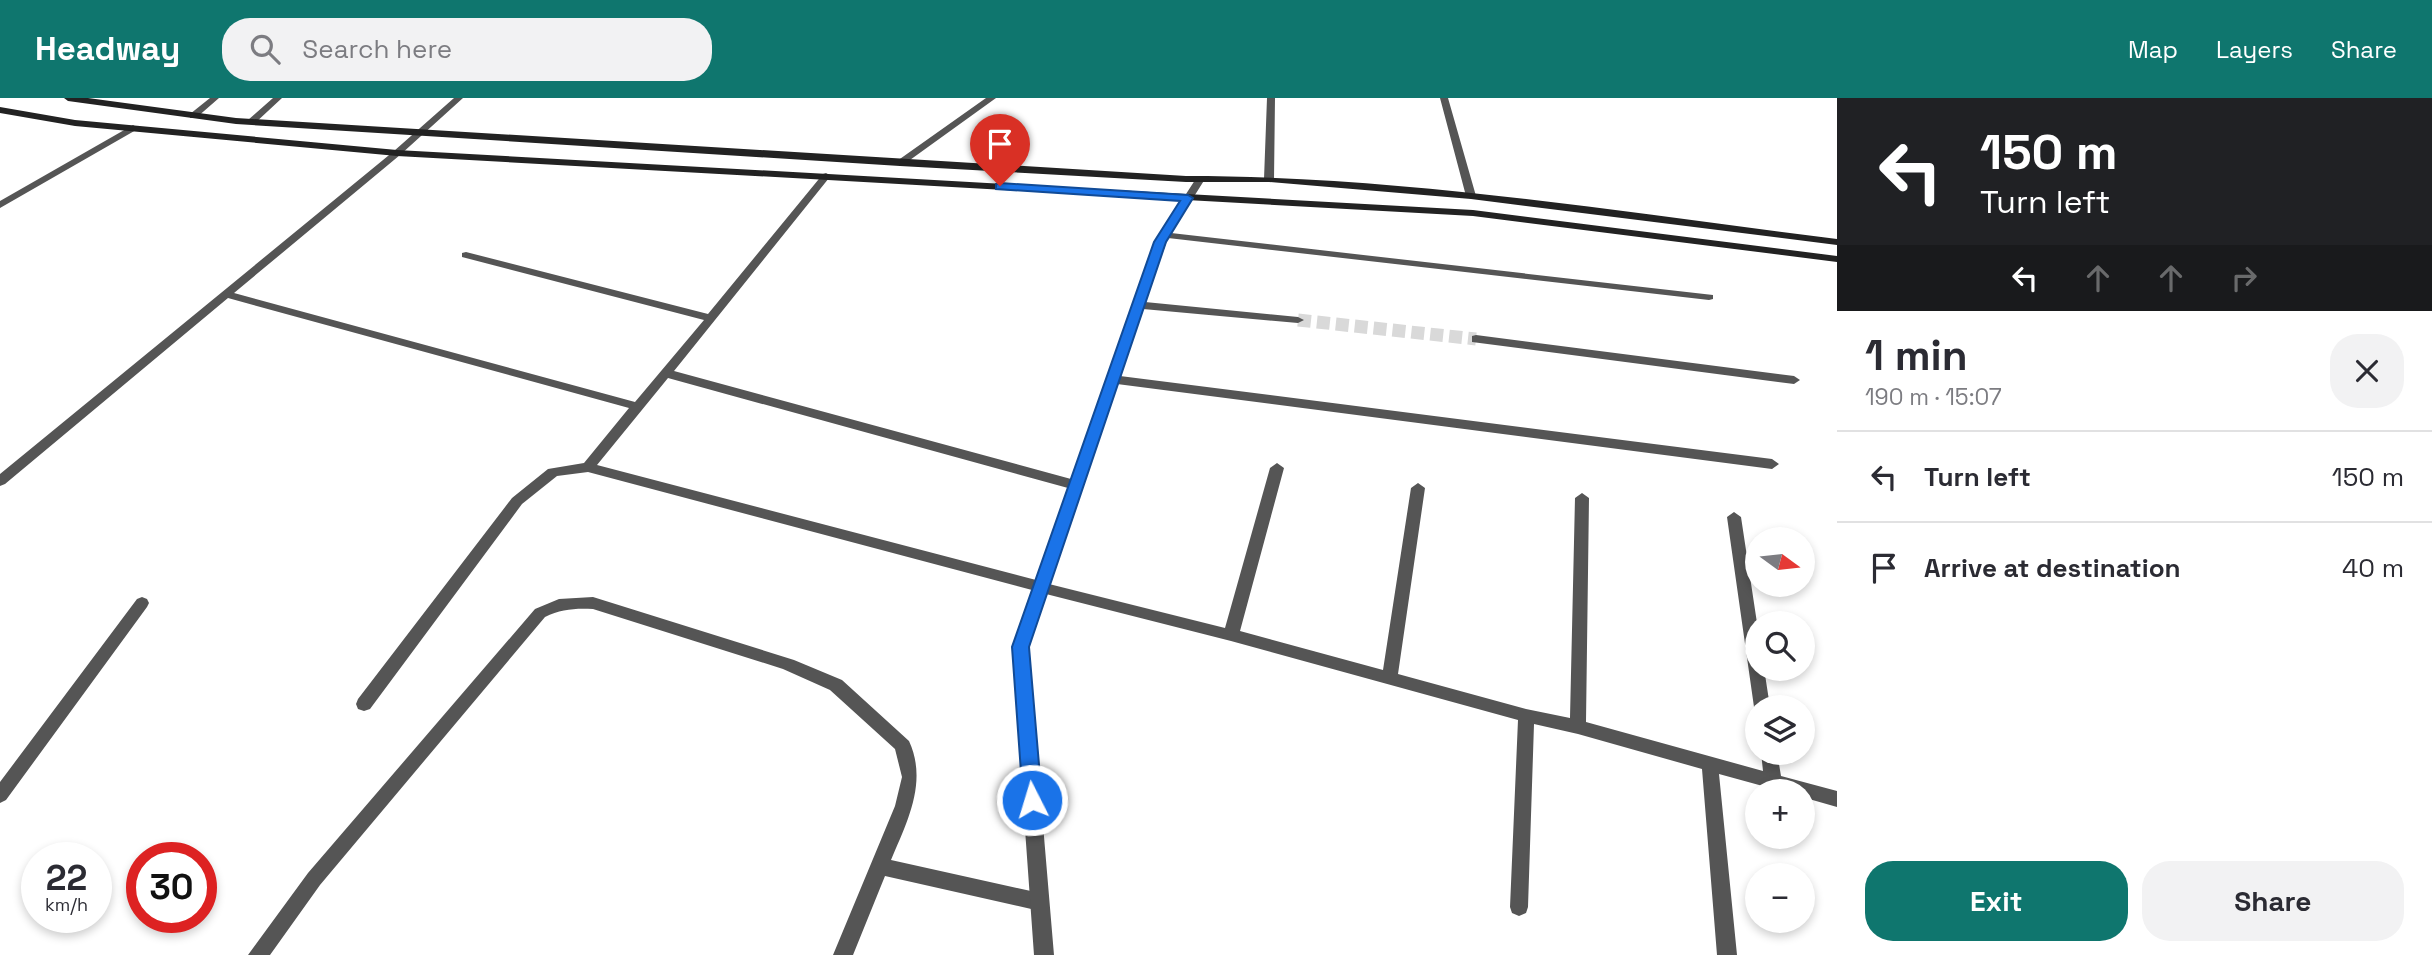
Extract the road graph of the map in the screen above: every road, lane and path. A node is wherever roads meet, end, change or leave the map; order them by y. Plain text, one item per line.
1 (68, 98) edge
2 (215, 98) edge
3 (278, 98) edge
4 (459, 98) edge
5 (992, 98) edge
6 (1271, 98) edge
7 (1444, 98) edge
8 (108, 101) edge
9 (0, 110) edge
10 (193, 116) junction
11 (251, 122) junction
12 (133, 128) junction
13 (418, 133) junction
14 (397, 153) junction
15 (900, 163) junction
16 (827, 176) junction
17 (1269, 178) junction
18 (1200, 179) junction
19 (1472, 196) junction
20 (1188, 198) junction
21 (0, 205) edge
22 (1165, 235) junction
23 (1837, 242) edge
24 (466, 254) dead end
25 (1837, 259) edge
26 (225, 294) junction
27 (1709, 298) dead end
28 (1138, 305) junction
29 (712, 318) junction
30 (1298, 320) tunnel mouth
31 (1476, 339) tunnel mouth
32 (666, 373) junction
33 (1112, 379) junction
34 (1794, 380) dead end
35 (639, 407) junction
36 (1772, 464) dead end
37 (588, 467) junction
38 (1277, 467) dead end
39 (0, 481) edge
40 (1075, 485) junction
41 (1418, 488) dead end
42 (1582, 498) dead end
43 (1734, 517) dead end
44 (1040, 587) junction
45 (142, 603) dead end
46 (1231, 635) junction
47 (1390, 677) junction
48 (1760, 695) edge
49 (365, 704) dead end
50 (1526, 716) junction
51 (1578, 727) junction
52 (1710, 765) junction
53 (1769, 779) edge
54 (1815, 792) edge
55 (0, 795) edge
56 (1837, 799) edge
57 (880, 866) junction
58 (1040, 902) junction
59 (1519, 907) dead end
60 (258, 955) edge
61 (843, 955) edge
62 (1044, 955) edge
63 (1727, 955) edge

1 - 8 street
2 - 10 street
3 - 11 street
4 - 13 street
5 - 15 street
6 - 17 street
7 - 19 street
8 - 10 street
9 - 12 street
10 - 11 street
11 - 13 street
12 - 14 street
12 - 21 street
13 - 14 street
13 - 15 street
14 - 16 street
14 - 26 street
15 - 18 street
16 - 20 street
16 - 29 street
17 - 18 street
17 - 19 street
18 - 20 street
19 - 23 street
20 - 22 street
20 - 25 street
22 - 27 street
22 - 28 street
24 - 29 street
26 - 35 street
26 - 39 street
28 - 30 street
28 - 33 street
29 - 32 street
31 - 34 street
32 - 35 street
32 - 40 street
33 - 36 street
33 - 40 street
35 - 37 street
37 - 44 street
37 - 49 street
38 - 46 street
40 - 44 street
41 - 47 street
42 - 51 street
43 - 48 street
44 - 46 street
44 - 58 street
45 - 55 street
46 - 47 street
47 - 50 street
50 - 51 street
50 - 59 street
51 - 52 street
52 - 53 street
52 - 63 street
54 - 56 street
57 - 58 street
57 - 60 street
57 - 61 street
58 - 62 street

